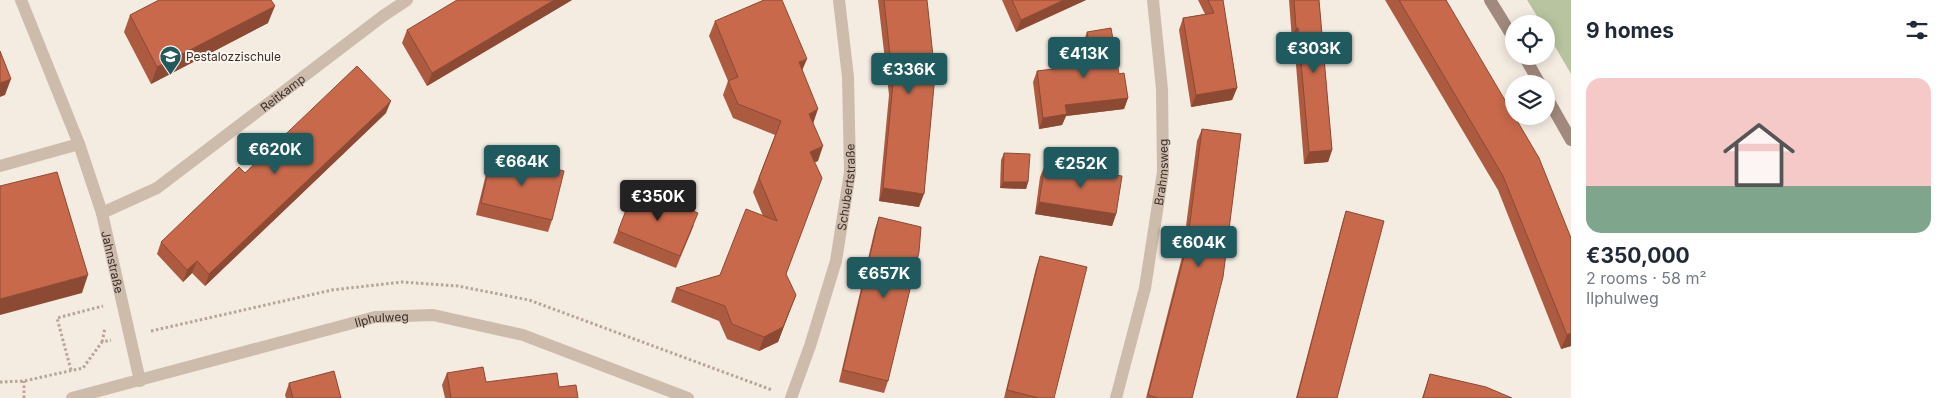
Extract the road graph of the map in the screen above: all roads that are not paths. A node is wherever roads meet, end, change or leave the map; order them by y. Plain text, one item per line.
1 (21, 0) edge
2 (407, 0) edge
3 (839, 0) edge
4 (1152, 0) edge
5 (1490, 0) edge
6 (1505, 24) edge
7 (1555, 112) edge
8 (1571, 140) edge
9 (79, 144) junction
10 (0, 166) edge
11 (102, 213) junction
12 (140, 381) junction
13 (72, 398) edge
14 (688, 398) edge
15 (791, 398) edge
16 (1116, 398) edge

1 - 9 street, Jahnstraße
2 - 11 street, Reitkamp
3 - 15 street, Schubertstraße
4 - 16 street, Brahmsweg
5 - 6 street
7 - 8 street
9 - 10 street
9 - 11 street, Jahnstraße
11 - 12 street, Jahnstraße
12 - 13 street, Ilphulweg
12 - 14 street, Ilphulweg

